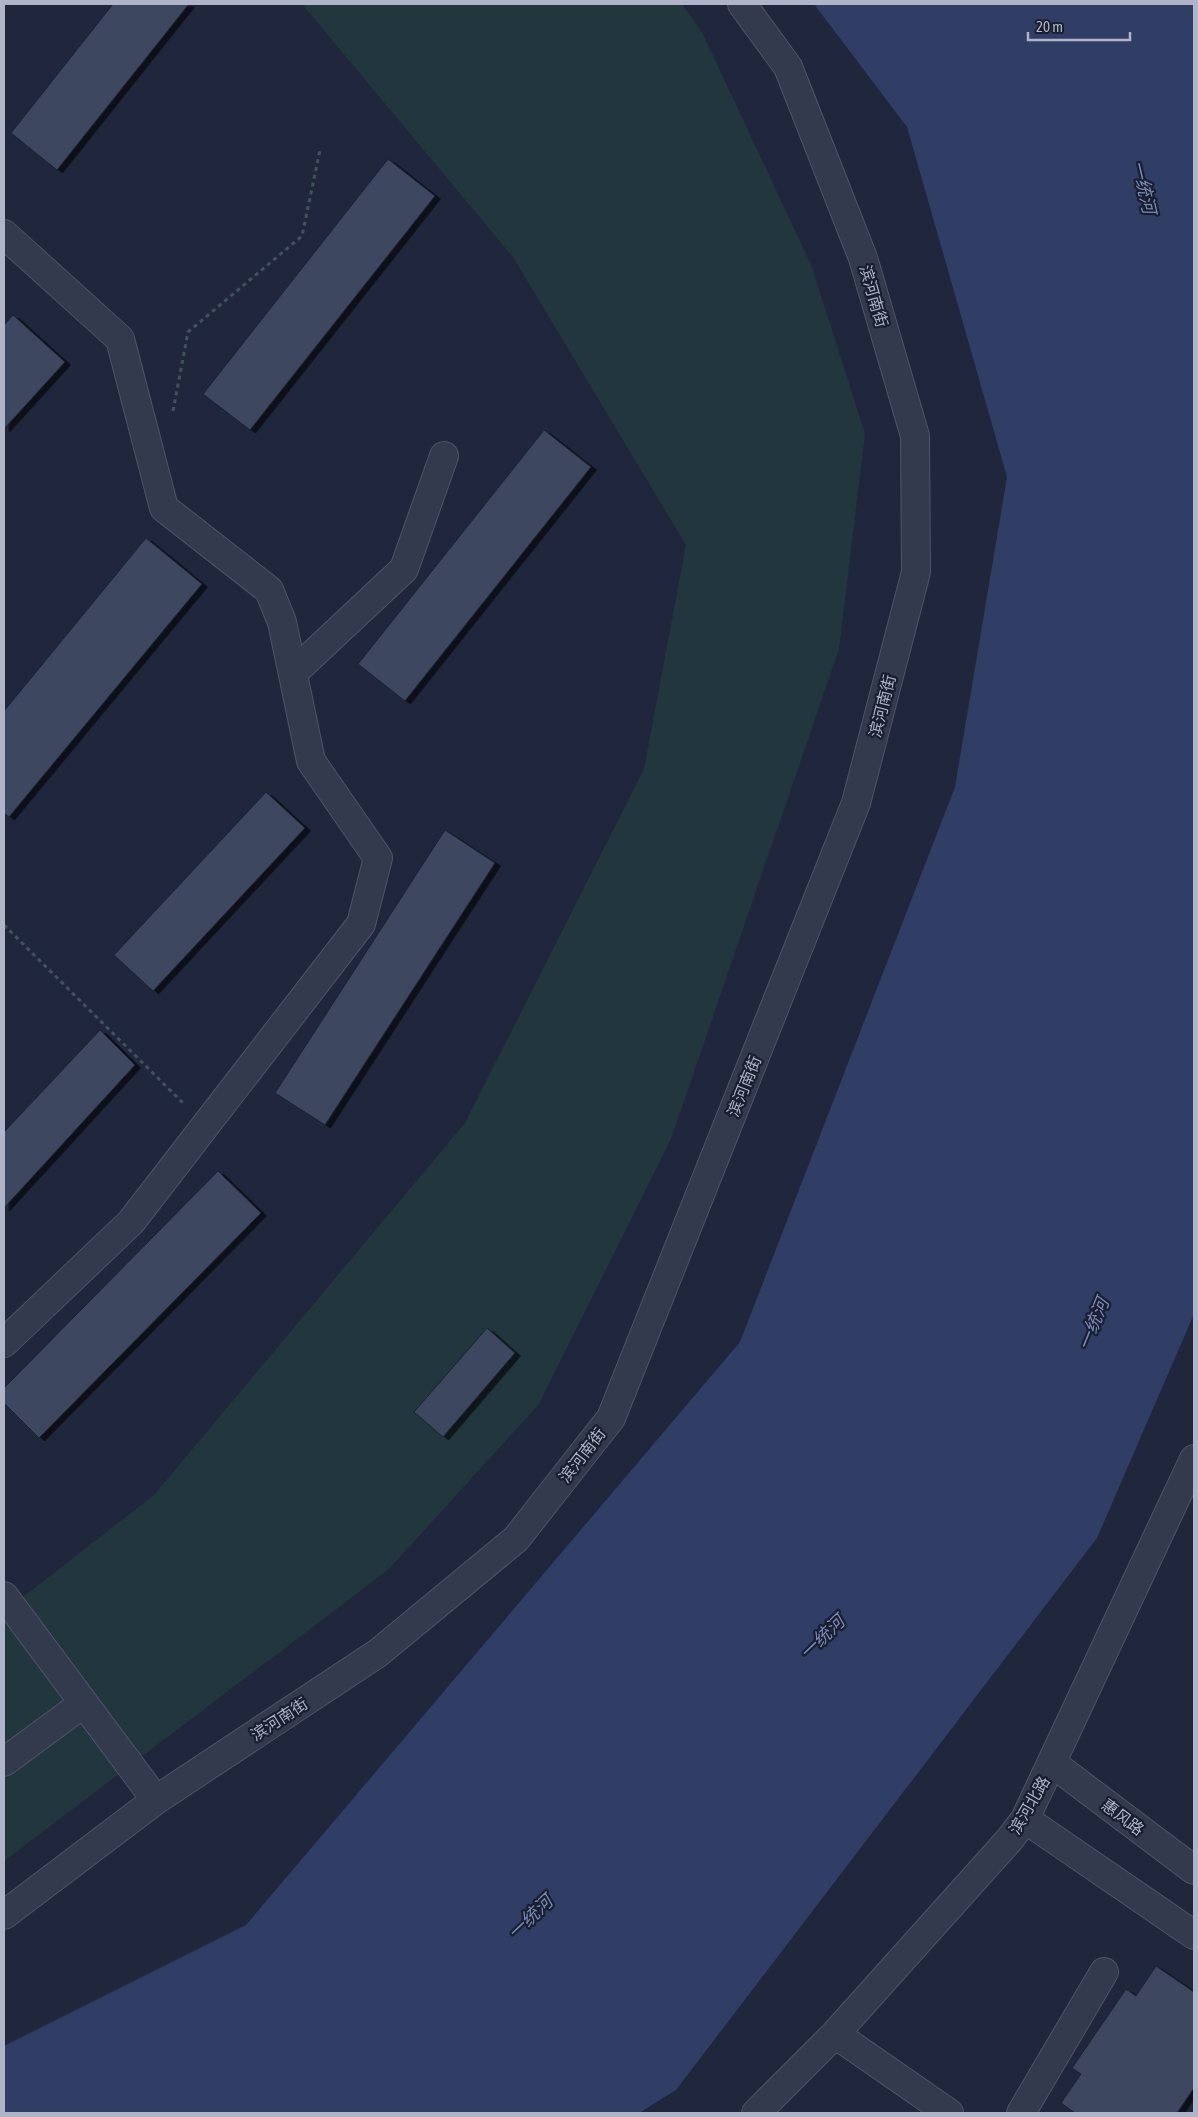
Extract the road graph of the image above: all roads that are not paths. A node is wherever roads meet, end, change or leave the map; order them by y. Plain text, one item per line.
1 (742, 4) edge
2 (4, 234) edge
3 (444, 456) dead end
4 (293, 673) junction
5 (4, 1344) edge
6 (1194, 1459) edge
7 (4, 1596) edge
8 (84, 1703) junction
9 (4, 1762) edge
10 (1052, 1764) junction
11 (156, 1800) junction
12 (1025, 1819) junction
13 (1194, 1870) edge
14 (4, 1915) edge
15 (1194, 1935) edge
16 (1104, 1972) dead end
17 (835, 2034) junction
18 (756, 2113) edge
19 (949, 2113) edge
20 (1021, 2113) edge

1 - 11 street, 滨河南街
2 - 4 street
3 - 4 street
4 - 5 street
6 - 10 street, 滨河北路
7 - 8 street
8 - 9 street
8 - 11 street
10 - 12 street, 滨河北路
10 - 13 street, 惠风路
11 - 14 street, 滨河南街
12 - 15 street
12 - 17 street, 滨河北路
16 - 20 street
17 - 18 street, 滨河北路
17 - 19 street

